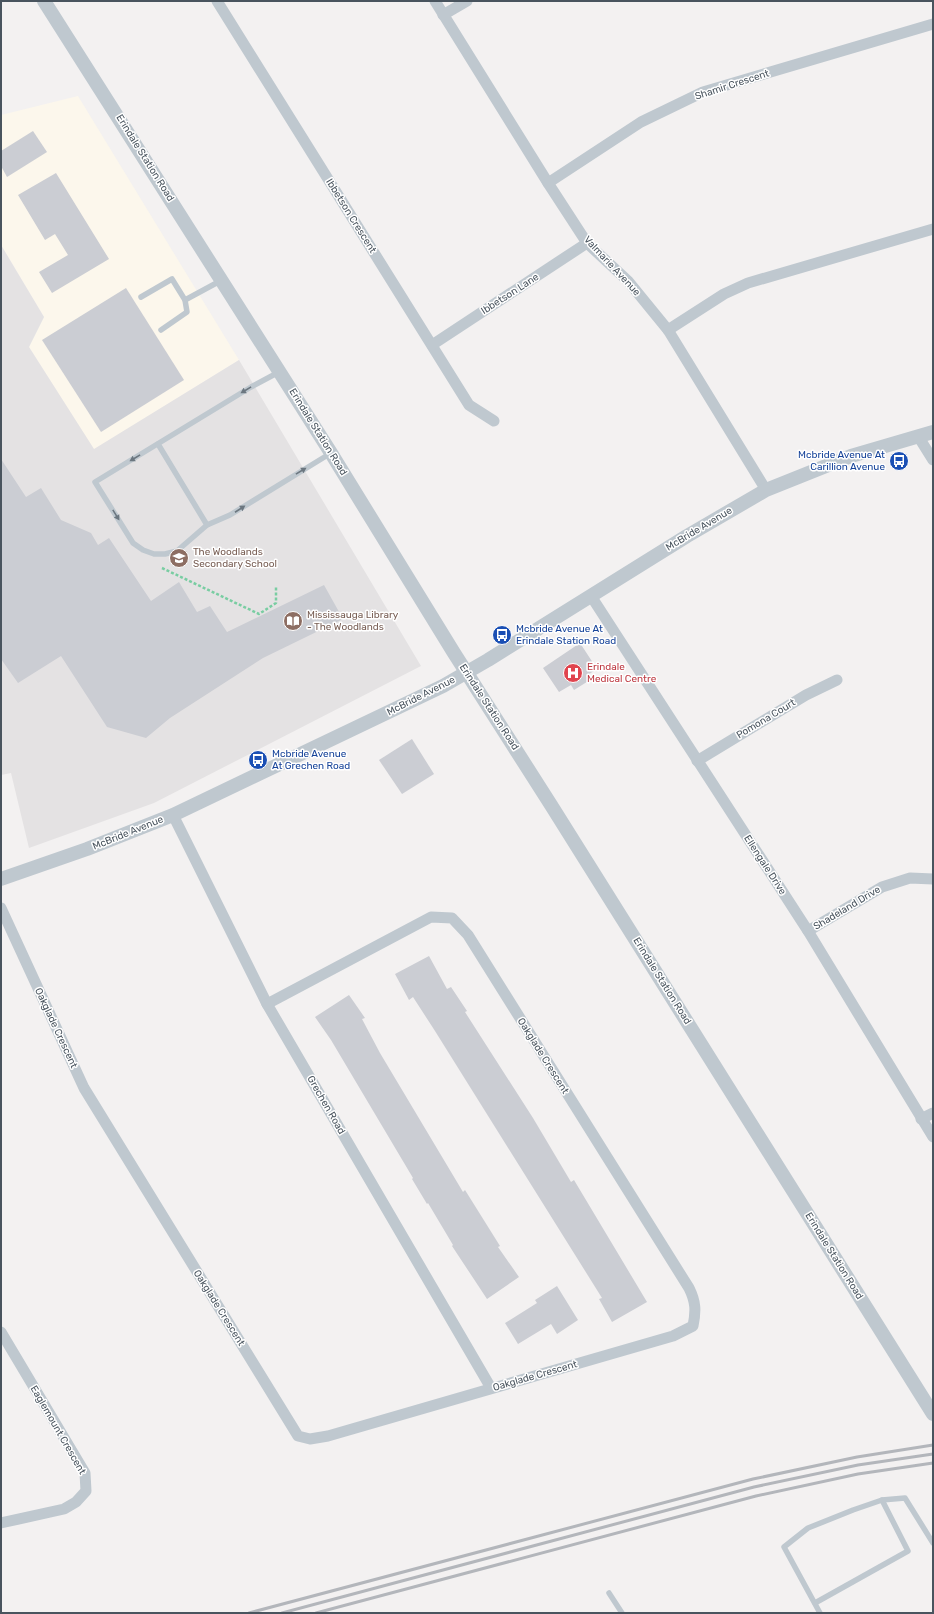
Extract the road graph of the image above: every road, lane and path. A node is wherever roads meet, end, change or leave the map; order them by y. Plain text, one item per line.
1 (44, 1) edge
2 (217, 1) edge
3 (435, 1) edge
4 (467, 1) edge
5 (443, 15) junction
6 (933, 24) edge
7 (548, 183) junction
8 (933, 229) edge
9 (588, 243) junction
10 (222, 280) junction
11 (141, 297) dead end
12 (185, 300) junction
13 (161, 330) dead end
14 (668, 330) junction
15 (432, 345) junction
16 (280, 372) junction
17 (494, 421) dead end
18 (933, 432) edge
19 (918, 436) junction
20 (158, 444) junction
21 (332, 453) junction
22 (933, 460) edge
23 (766, 490) junction
24 (206, 525) junction
25 (162, 568) dead end
26 (276, 587) dead end
27 (591, 596) junction
28 (467, 672) junction
29 (837, 680) dead end
30 (697, 761) junction
31 (173, 815) junction
32 (933, 879) edge
33 (1, 880) edge
34 (1, 908) edge
35 (808, 931) junction
36 (267, 1004) junction
37 (933, 1113) edge
38 (921, 1119) junction
39 (933, 1137) edge
40 (1, 1332) edge
41 (491, 1388) junction
42 (933, 1414) edge
43 (882, 1500) junction
44 (1, 1523) edge
45 (933, 1543) edge
46 (609, 1593) dead end
47 (815, 1603) junction
48 (622, 1613) edge
49 (820, 1613) edge

1 - 10 street, Erindale Station Road
2 - 15 street, Ibbetson Crescent
3 - 5 street, Valmarie Avenue
4 - 5 street
5 - 7 street, Valmarie Avenue
6 - 7 street, Shamir Crescent
7 - 9 street, Valmarie Avenue
8 - 14 street
9 - 14 street, Valmarie Avenue
9 - 15 street, Ibbetson Lane
10 - 12 lane
10 - 16 street, Erindale Station Road
11 - 12 lane
12 - 13 lane
14 - 23 street, Valmarie Avenue
15 - 17 street, Ibbetson Crescent
16 -> 20 lane
16 - 21 street, Erindale Station Road
18 - 19 street, McBride Avenue
19 - 22 street
19 - 23 street, McBride Avenue
20 - 24 lane
20 -> 24 lane
24 -> 21 lane
21 - 28 street, Erindale Station Road
23 - 27 street, McBride Avenue
25 - 26 path
27 - 28 street, McBride Avenue
27 - 30 street, Ellengale Drive
28 - 31 street, McBride Avenue
28 - 42 street, Erindale Station Road
29 - 30 street, Pomona Court
30 - 35 street, Ellengale Drive
31 - 33 street, McBride Avenue
31 - 36 street, Grechen Road
32 - 35 street, Shadeland Drive
34 - 41 street, Oakglade Crescent
35 - 38 street, Ellengale Drive
36 - 41 street, Grechen Road
36 - 41 street, Oakglade Crescent
37 - 38 street
38 - 39 street, Ellengale Drive
40 - 44 street, Eaglemount Crescent
43 - 45 lane
43 - 47 lane
43 - 47 lane
46 - 48 lane
47 - 49 lane

